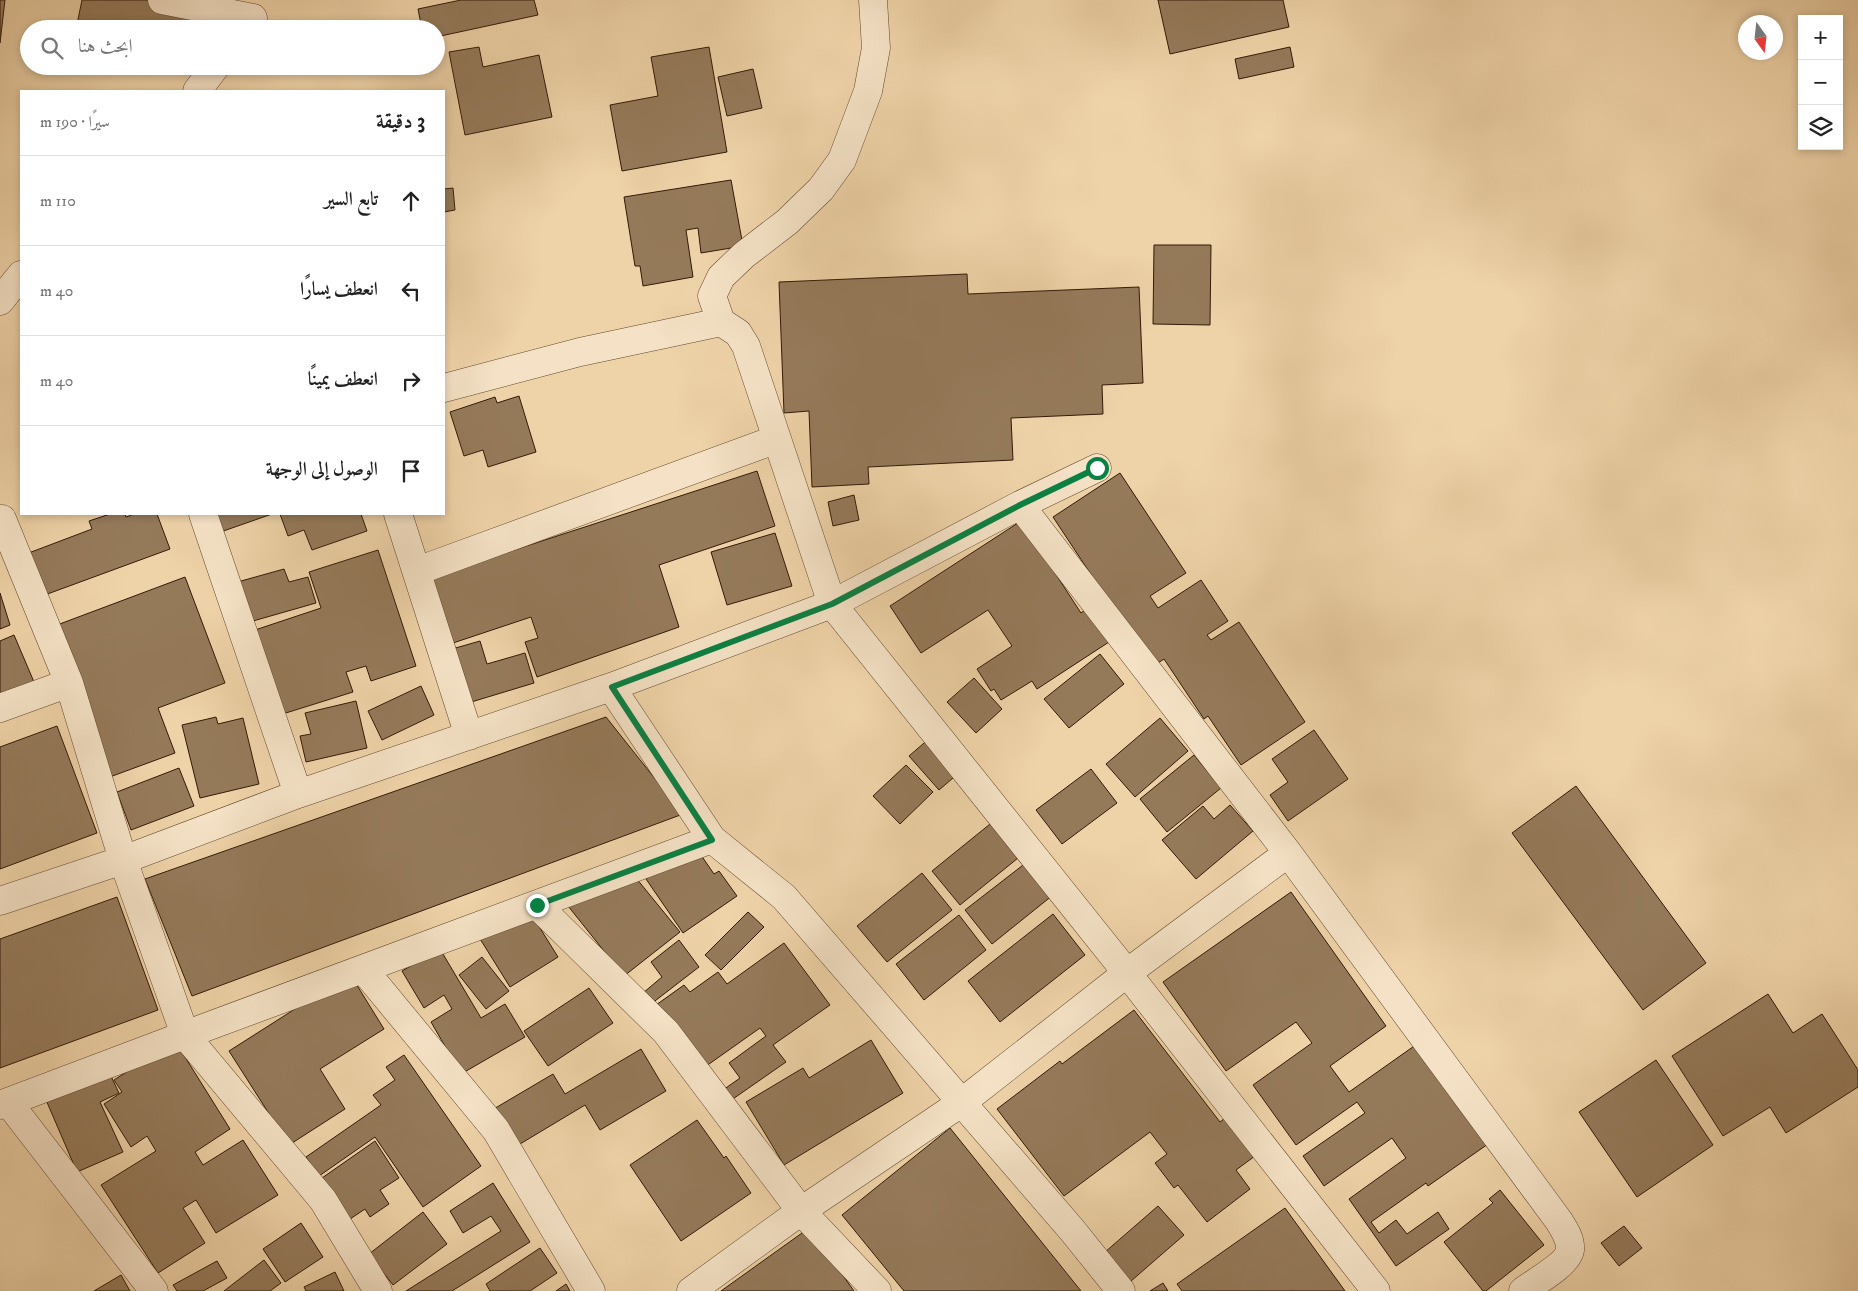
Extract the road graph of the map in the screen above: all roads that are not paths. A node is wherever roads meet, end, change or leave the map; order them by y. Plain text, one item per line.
1 (162, 0) edge
2 (873, 0) edge
3 (253, 16) edge
4 (209, 75) edge
5 (198, 90) edge
6 (20, 276) edge
7 (0, 302) edge
8 (721, 322) junction
9 (445, 388) edge
10 (778, 439) junction
11 (1097, 468) dead end
12 (1020, 505) junction
13 (203, 515) edge
14 (398, 515) edge
15 (8, 518) edge
16 (417, 571) junction
17 (832, 604) junction
18 (69, 683) junction
19 (612, 687) junction
20 (0, 708) edge
21 (469, 736) junction
22 (298, 794) junction
23 (712, 840) junction
24 (1288, 853) junction
25 (123, 860) junction
26 (0, 901) edge
27 (537, 905) junction
28 (363, 969) junction
29 (1127, 973) junction
30 (185, 1035) junction
31 (961, 1103) junction
32 (4, 1104) edge
33 (801, 1211) junction
34 (154, 1291) edge
35 (378, 1291) edge
36 (591, 1291) edge
37 (691, 1291) edge
38 (877, 1291) edge
39 (1121, 1291) edge
40 (1376, 1291) edge
41 (1523, 1291) edge

1 - 3 street
2 - 8 street
4 - 5 street
6 - 7 street
8 - 9 street
8 - 10 street
10 - 16 street
10 - 17 street
11 - 12 street
12 - 17 street
12 - 24 street
13 - 22 street
14 - 16 street
15 - 18 street
16 - 21 street
17 - 19 street
17 - 29 street
18 - 20 street
18 - 25 street
19 - 21 street
19 - 23 street
21 - 22 street
22 - 25 street
23 - 27 street
23 - 31 street
24 - 29 street
24 - 41 street
25 - 26 street
25 - 30 street
27 - 28 street
27 - 33 street
28 - 30 street
28 - 36 street
29 - 31 street
29 - 40 street
30 - 32 street
30 - 35 street
31 - 33 street
31 - 39 street
32 - 34 street
33 - 37 street
33 - 38 street

